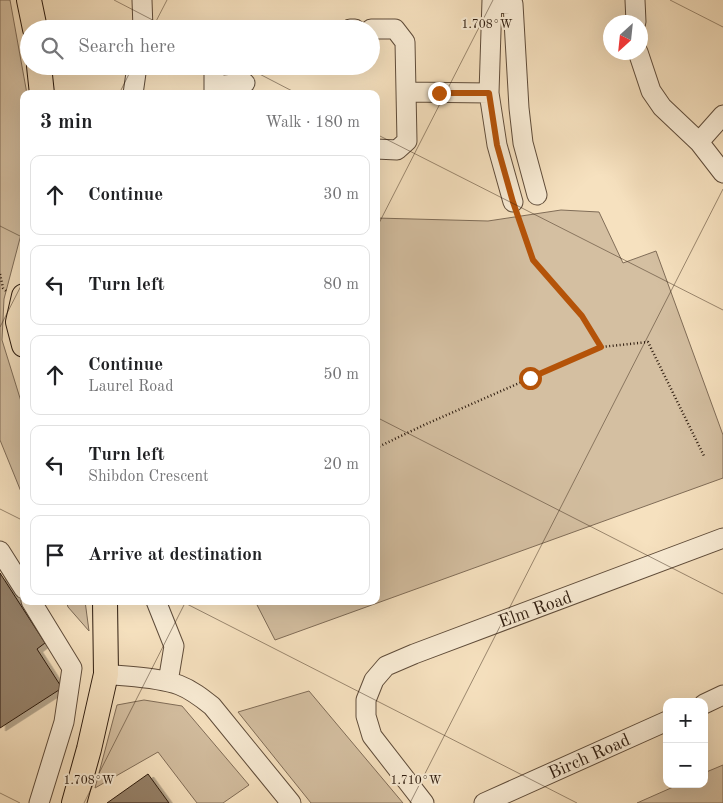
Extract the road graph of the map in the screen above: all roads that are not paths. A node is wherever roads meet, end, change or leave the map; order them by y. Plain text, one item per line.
1 (29, 0) edge
2 (142, 0) edge
3 (635, 0) edge
4 (492, 1) edge
5 (636, 15) edge
6 (33, 20) edge
7 (143, 20) edge
8 (380, 29) edge
9 (641, 60) edge
10 (41, 75) edge
11 (136, 75) edge
12 (214, 75) edge
13 (246, 83) dead end
14 (42, 90) edge
15 (134, 90) edge
16 (214, 90) edge
17 (406, 92) junction
18 (489, 93) junction
19 (723, 115) edge
20 (699, 142) junction
21 (380, 149) edge
22 (723, 173) edge
23 (536, 195) dead end
24 (513, 202) road end
25 (20, 313) edge
26 (20, 330) edge
27 (723, 538) edge
28 (0, 551) edge
29 (20, 583) edge
30 (33, 605) edge
31 (105, 605) edge
32 (158, 605) edge
33 (106, 674) junction
34 (168, 682) junction
35 (723, 695) edge
36 (708, 702) edge
37 (663, 723) edge
38 (39, 803) edge
39 (74, 803) edge
40 (291, 803) edge
41 (424, 803) edge
42 (484, 803) edge

1 - 6 main road
2 - 7 street
3 - 5 street
4 - 18 street
4 - 23 street
8 - 17 street
9 - 20 street
10 - 14 main road
11 - 15 street
12 - 16 street
13 - 16 street
17 - 18 street
17 - 21 street
18 - 24 street
19 - 20 street
20 - 22 street
25 - 26 main road
27 - 41 street, Elm Road
28 - 29 street
30 - 38 street
31 - 33 main road
32 - 34 street
33 - 34 street
33 - 39 main road
34 - 40 street
35 - 36 street
37 - 42 street, Birch Road

